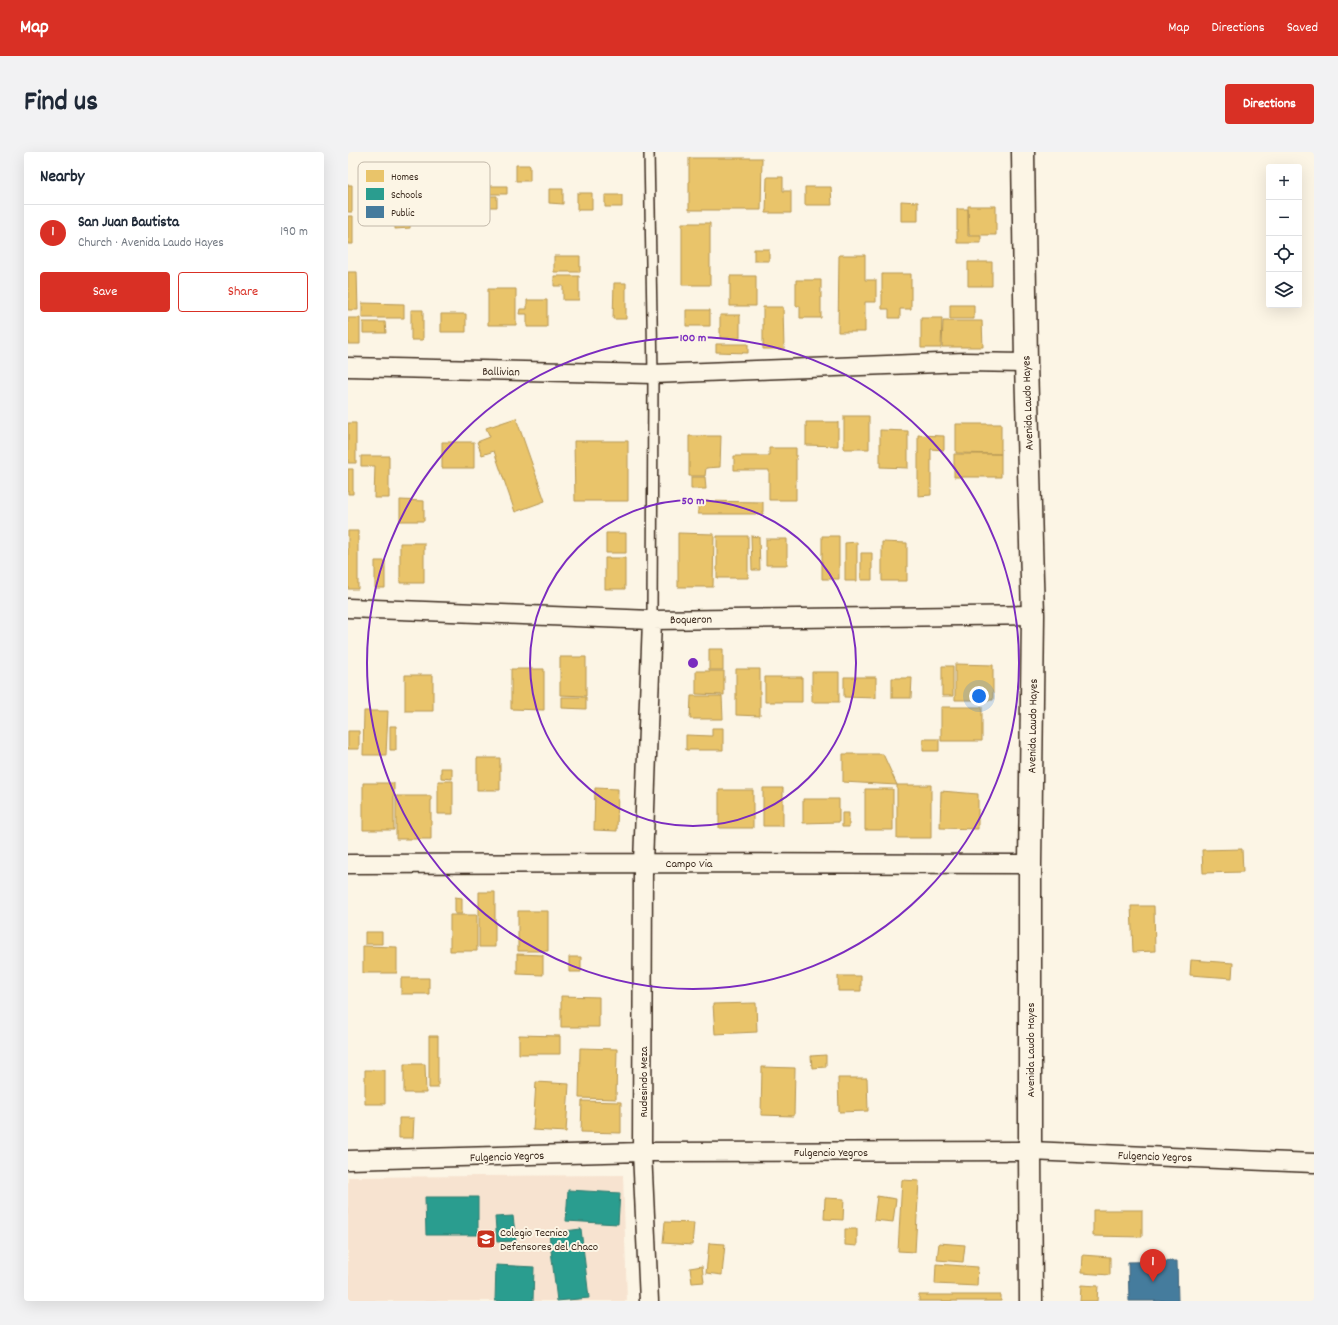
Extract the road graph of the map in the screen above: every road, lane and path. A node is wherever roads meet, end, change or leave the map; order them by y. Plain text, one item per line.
1 (649, 152) edge
2 (1023, 152) edge
3 (1026, 363) junction
4 (348, 368) edge
5 (653, 374) junction
6 (348, 608) edge
7 (1034, 615) junction
8 (652, 620) junction
9 (643, 863) junction
10 (348, 864) edge
11 (1030, 864) junction
12 (1036, 1151) junction
13 (642, 1152) junction
14 (348, 1160) edge
15 (1314, 1162) edge
16 (649, 1301) edge
17 (1031, 1301) edge
18 (1043, 1301) edge

1 - 5 lane
2 - 3 street, Avenida Laudo Hayes
3 - 5 street, Ballivian
3 - 7 street, Avenida Laudo Hayes
4 - 5 street, Ballivian
5 - 8 lane
6 - 8 street, Boqueron
7 - 8 street, Boqueron
7 - 11 street, Avenida Laudo Hayes
8 - 9 street, Rudesindo Meza
9 - 10 street, Campo Via
9 - 11 street, Campo Via
9 - 13 street, Rudesindo Meza
11 - 12 street, Avenida Laudo Hayes
12 - 13 street, Fulgencio Yegros
12 - 15 street, Fulgencio Yegros
12 - 17 street, Avenida Laudo Hayes
12 - 18 street
13 - 14 street, Fulgencio Yegros
13 - 16 street, Rudesindo Meza

